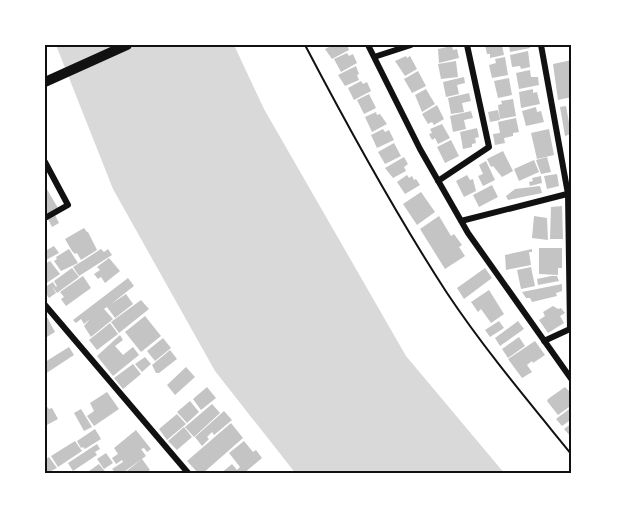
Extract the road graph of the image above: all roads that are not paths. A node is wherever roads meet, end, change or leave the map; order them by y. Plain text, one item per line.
1 (127, 45) edge
2 (368, 45) edge
3 (411, 45) edge
4 (467, 45) edge
5 (541, 45) edge
6 (374, 57) junction
7 (45, 82) edge
8 (45, 162) edge
9 (438, 181) junction
10 (570, 193) edge
11 (45, 218) edge
12 (461, 221) junction
13 (45, 305) edge
14 (544, 341) junction
15 (572, 380) edge
16 (189, 474) edge

1 - 7 street
2 - 6 street
3 - 6 street
4 - 9 street
5 - 10 street
6 - 9 street
8 - 11 street
9 - 12 street
10 - 12 street
10 - 14 street
12 - 14 street
13 - 16 street
14 - 15 street

